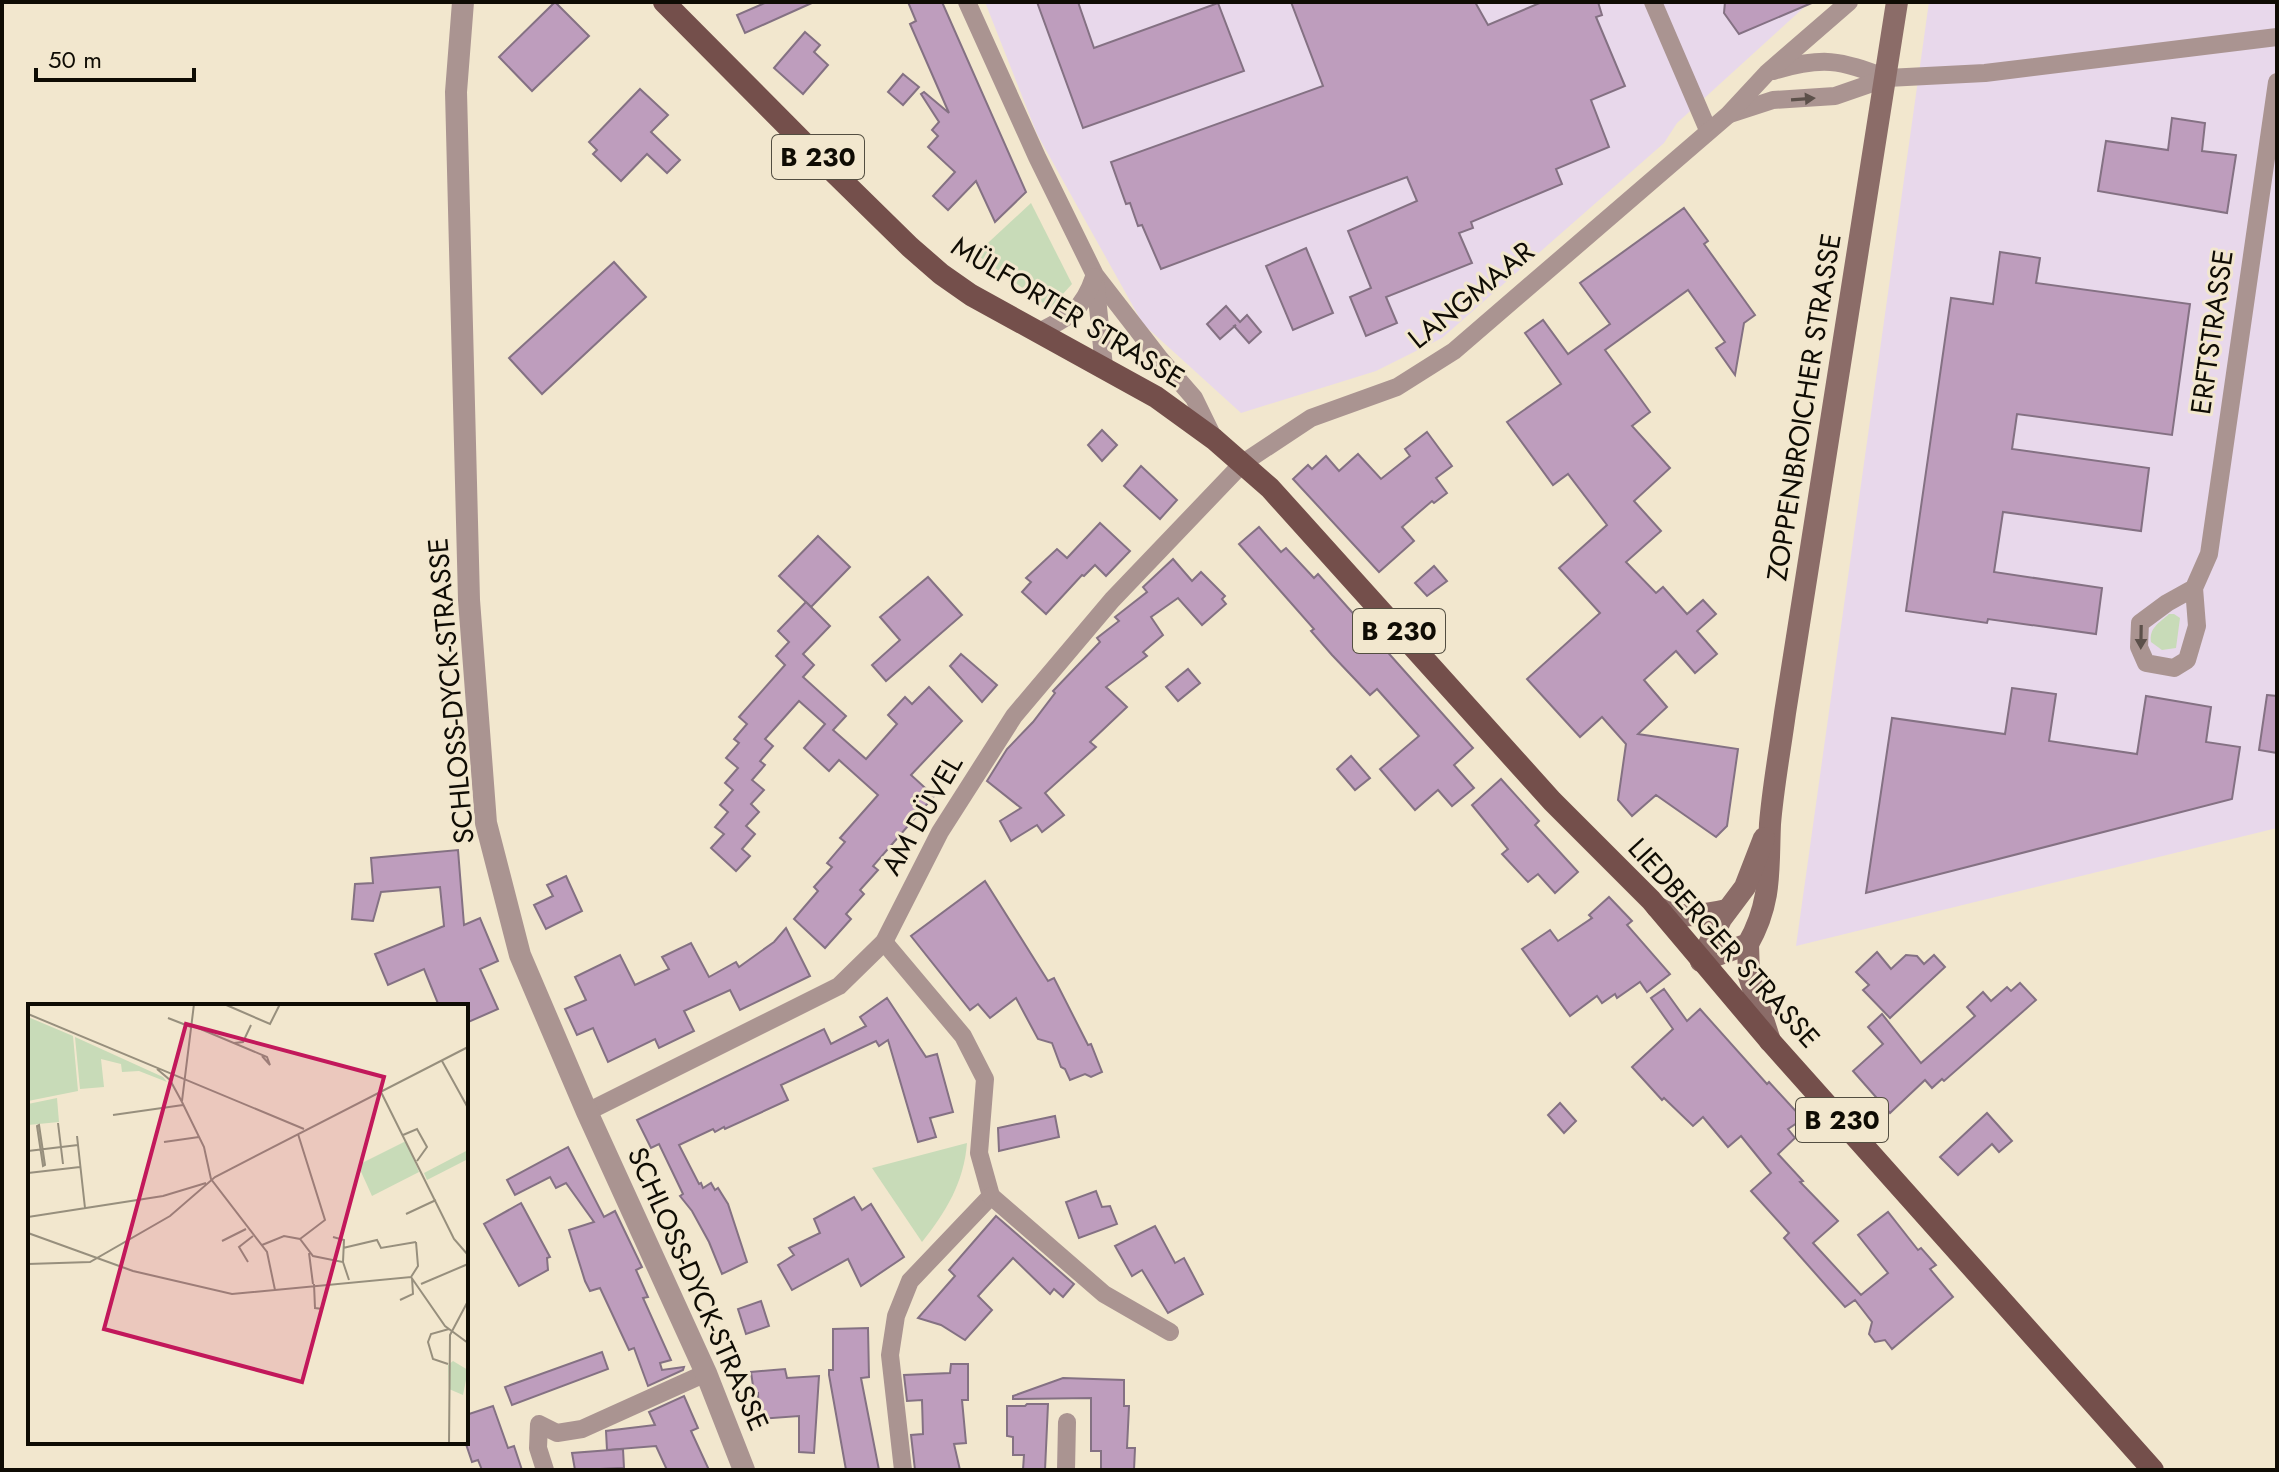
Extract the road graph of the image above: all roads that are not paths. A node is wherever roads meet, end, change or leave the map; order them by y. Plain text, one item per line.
1 (463, 2) edge
2 (664, 2) edge
3 (967, 2) edge
4 (1653, 2) edge
5 (1849, 2) edge
6 (1897, 2) edge
7 (2277, 37) edge
8 (1767, 73) junction
9 (1887, 78) junction
10 (2277, 82) edge
11 (1728, 115) junction
12 (1708, 130) junction
13 (1095, 275) junction
14 (1039, 332) junction
15 (1104, 367) junction
16 (1214, 439) junction
17 (1243, 463) junction
18 (2194, 588) dead end
19 (1770, 822) junction
20 (1657, 907) junction
21 (1727, 910) junction
22 (884, 942) junction
23 (1748, 944) junction
24 (1701, 961) junction
25 (1770, 1041) junction
26 (587, 1112) junction
27 (991, 1196) junction
28 (1170, 1332) dead end
29 (706, 1373) junction
30 (1067, 1422) dead end
31 (545, 1470) edge
32 (744, 1470) edge
33 (903, 1470) edge
34 (1066, 1470) edge
35 (2153, 1470) edge

1 - 26 street, SCHLOSS-DYCK-STRASSE
2 - 14 main road, MÜLFORTER STRASSE / B 230
3 - 13 street
4 - 12 street
5 - 8 street, LANGMAAR
6 - 9 main road, ZOPPENBROICHER STRASSE
7 - 9 street
8 - 9 street
8 - 11 street, LANGMAAR
11 -> 9 street, LANGMAAR
9 - 19 main road, ZOPPENBROICHER STRASSE
10 - 18 street, ERFTSTRASSE
11 - 12 street, LANGMAAR
12 - 17 street, LANGMAAR
13 - 14 street
13 - 15 street
13 - 16 street
14 - 15 main road, MÜLFORTER STRASSE / B 230
15 - 16 main road, MÜLFORTER STRASSE / B 230
16 - 17 main road, MÜLFORTER STRASSE / B 230
17 - 20 main road, LIEDBERGER STRASSE / B 230
17 - 22 street, AM DÜVEL
19 - 21 main road, ZOPPENBROICHER STRASSE
19 - 23 main road, ZOPPENBROICHER STRASSE
20 - 21 main road
20 - 24 main road, LIEDBERGER STRASSE / B 230
21 - 24 main road, ZOPPENBROICHER STRASSE
22 - 26 street, AM DÜVEL
22 - 27 street
23 - 24 main road
23 - 25 main road
24 - 25 main road, LIEDBERGER STRASSE / B 230
25 - 35 main road, LIEDBERGER STRASSE / B 230
26 - 29 street, SCHLOSS-DYCK-STRASSE
27 - 28 street
27 - 33 street
29 - 31 street
29 - 32 street, SCHLOSS-DYCK-STRASSE
30 - 34 street

